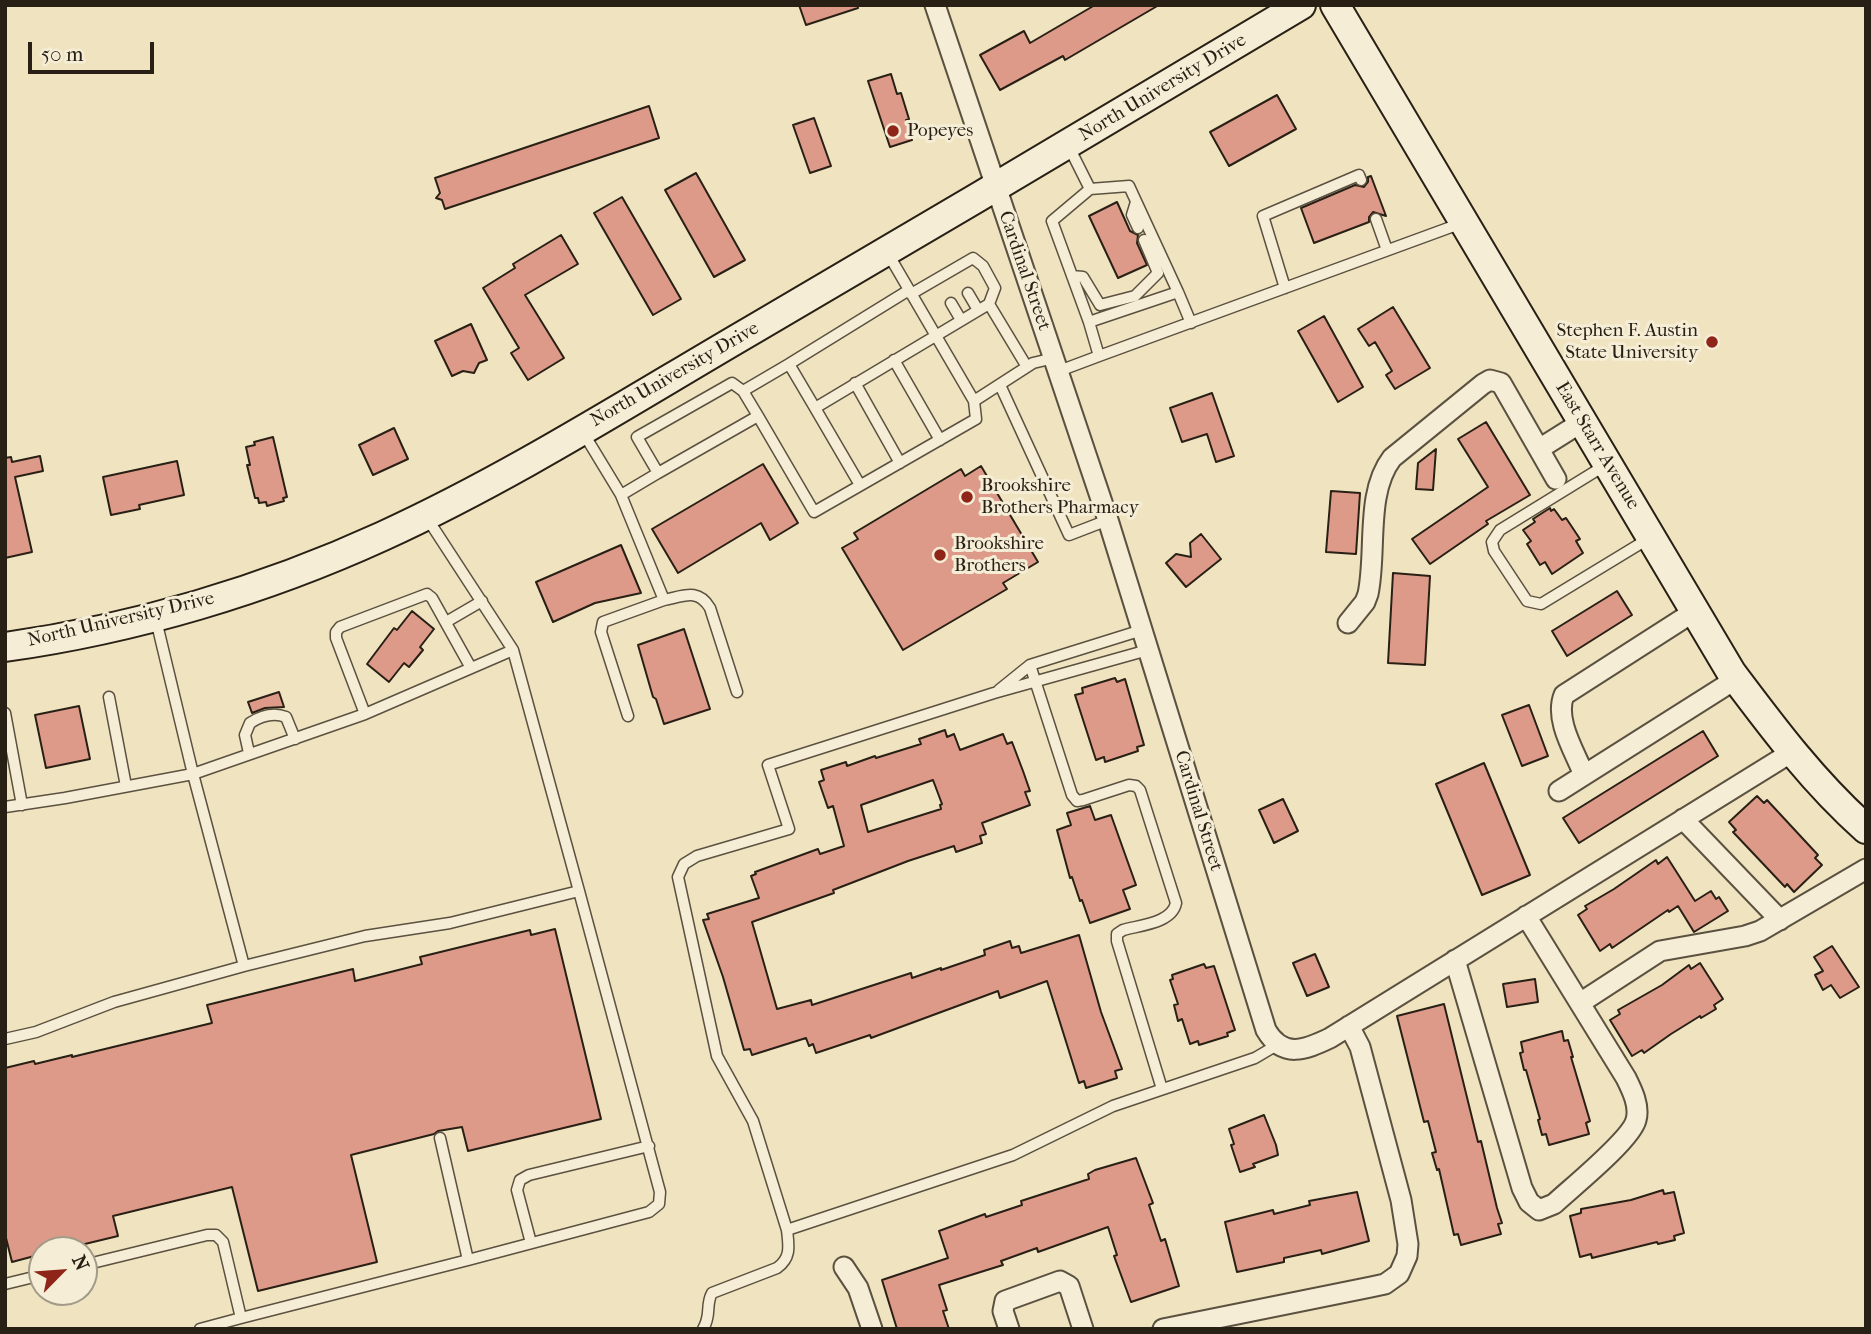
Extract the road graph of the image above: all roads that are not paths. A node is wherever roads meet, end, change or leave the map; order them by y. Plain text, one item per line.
1 (935, 5) edge
2 (1301, 5) edge
3 (1335, 5) edge
4 (1068, 145) junction
5 (1361, 180) dead end
6 (996, 188) junction
7 (1090, 189) junction
8 (1136, 202) junction
9 (1376, 219) dead end
10 (1464, 222) junction
11 (1138, 228) dead end
12 (1144, 240) dead end
13 (1387, 250) junction
14 (887, 252) junction
15 (1073, 276) junction
16 (1285, 288) junction
17 (910, 292) junction
18 (1178, 292) junction
19 (968, 293) dead end
20 (951, 303) dead end
21 (989, 303) junction
22 (978, 310) junction
23 (961, 320) junction
24 (1089, 322) junction
25 (1191, 323) junction
26 (935, 335) junction
27 (1099, 356) junction
28 (894, 360) junction
29 (789, 364) junction
30 (1056, 365) junction
31 (1027, 368) junction
32 (855, 383) junction
33 (1000, 385) junction
34 (743, 391) junction
35 (974, 401) junction
36 (815, 408) junction
37 (758, 416) junction
38 (1582, 422) junction
39 (581, 430) junction
40 (940, 440) junction
41 (1539, 449) junction
42 (900, 463) junction
43 (1607, 464) junction
44 (658, 473) junction
45 (1556, 479) dead end
46 (860, 485) junction
47 (621, 495) junction
48 (425, 516) junction
49 (1108, 520) junction
50 (1651, 537) junction
51 (664, 600) junction
52 (482, 601) junction
53 (1695, 611) junction
54 (155, 616) junction
55 (446, 622) junction
56 (1348, 623) dead end
57 (1142, 630) junction
58 (5, 647) edge
59 (513, 650) junction
60 (1148, 650) junction
61 (1030, 666) junction
62 (471, 668) junction
63 (1736, 679) junction
64 (1036, 683) junction
65 (737, 692) dead end
66 (995, 693) junction
67 (109, 697) dead end
68 (5, 713) edge
69 (365, 714) junction
70 (628, 716) dead end
71 (295, 739) junction
72 (1792, 752) junction
73 (249, 753) junction
74 (193, 774) junction
75 (1584, 775) junction
76 (126, 786) junction
77 (1559, 791) dead end
78 (23, 805) junction
79 (5, 807) edge
80 (1683, 819) junction
81 (1866, 829) edge
82 (1866, 869) edge
83 (579, 891) junction
84 (1526, 916) junction
85 (1780, 920) junction
86 (1455, 960) junction
87 (244, 965) junction
88 (1580, 1003) junction
89 (1349, 1026) junction
90 (5, 1039) edge
91 (1277, 1045) junction
92 (1162, 1088) junction
93 (440, 1138) dead end
94 (649, 1146) junction
95 (787, 1230) junction
96 (531, 1243) junction
97 (468, 1260) junction
98 (98, 1262) edge
99 (844, 1267) dead end
100 (28, 1278) edge
101 (5, 1284) edge
102 (241, 1318) junction
103 (201, 1329) edge
104 (702, 1329) edge
105 (872, 1329) edge
106 (1009, 1329) edge
107 (1083, 1329) edge
108 (1163, 1329) edge

1 - 6 street, Cardinal Street
2 - 4 main road, North University Drive
3 - 10 main road, East Starr Avenue
4 - 6 main road, North University Drive
4 - 7 lane
5 - 16 lane
6 - 14 main road, North University Drive
6 - 30 street, Cardinal Street
7 - 8 lane
7 - 15 lane
8 - 11 lane
8 - 18 lane
9 - 13 lane
10 - 13 lane
10 - 38 main road, East Starr Avenue
12 - 15 lane
13 - 16 lane
14 - 17 lane
14 - 39 main road, North University Drive
15 - 24 lane
16 - 25 lane
17 - 21 lane
17 - 26 lane
17 - 29 lane
18 - 24 lane
18 - 25 lane
19 - 22 lane
20 - 23 lane
21 - 22 lane
21 - 31 lane
22 - 23 lane
23 - 26 lane
24 - 27 lane
25 - 27 lane
26 - 28 lane
26 - 35 lane
27 - 30 lane
28 - 32 lane
28 - 40 lane
29 - 34 lane
29 - 36 lane
30 - 31 lane
30 - 49 street, Cardinal Street
31 - 33 lane
32 - 36 lane
32 - 42 lane
33 - 35 lane
33 - 49 lane
34 - 37 lane
34 - 44 lane
35 - 40 lane
36 - 46 lane
37 - 44 lane
37 - 46 lane
38 - 41 street
38 - 43 main road, East Starr Avenue
39 - 47 lane
39 - 48 main road, North University Drive
40 - 42 lane
41 - 45 street
41 - 56 street
42 - 46 lane
43 - 50 main road, East Starr Avenue
43 - 50 lane
44 - 47 lane
47 - 51 lane
48 - 52 lane
48 - 54 main road, North University Drive
49 - 57 street, Cardinal Street
50 - 53 main road, East Starr Avenue
51 - 65 lane
51 - 70 lane
52 - 55 lane
52 - 59 lane
53 - 63 main road, East Starr Avenue
53 - 75 street
54 - 58 main road, North University Drive
54 - 74 lane
55 - 62 lane
55 - 69 lane
57 - 60 street, Cardinal Street
57 - 61 lane
59 - 62 lane
59 - 83 lane
60 - 64 lane
60 - 91 street, Cardinal Street
61 - 64 lane
61 - 66 lane
62 - 69 lane
63 - 72 main road, East Starr Avenue
63 - 75 street
64 - 66 lane
64 - 92 lane
66 - 95 lane
67 - 76 lane
68 - 78 lane
69 - 71 lane
71 - 73 lane
71 - 73 lane
72 - 80 street
72 - 81 main road, East Starr Avenue
73 - 74 lane
74 - 76 lane
74 - 87 lane
75 - 77 street
76 - 78 lane
78 - 79 lane
80 - 84 street
80 - 85 street
82 - 85 street
83 - 87 lane
83 - 94 lane
84 - 86 street
84 - 88 street
85 - 88 street
86 - 88 street
86 - 89 street
87 - 90 lane
89 - 91 street
89 - 108 street
91 - 92 lane
92 - 95 lane
93 - 97 lane
94 - 96 lane
94 - 96 lane
95 - 104 lane
96 - 97 lane
97 - 102 lane
98 - 102 lane
99 - 105 street
100 - 101 lane
102 - 103 lane
106 - 107 street

